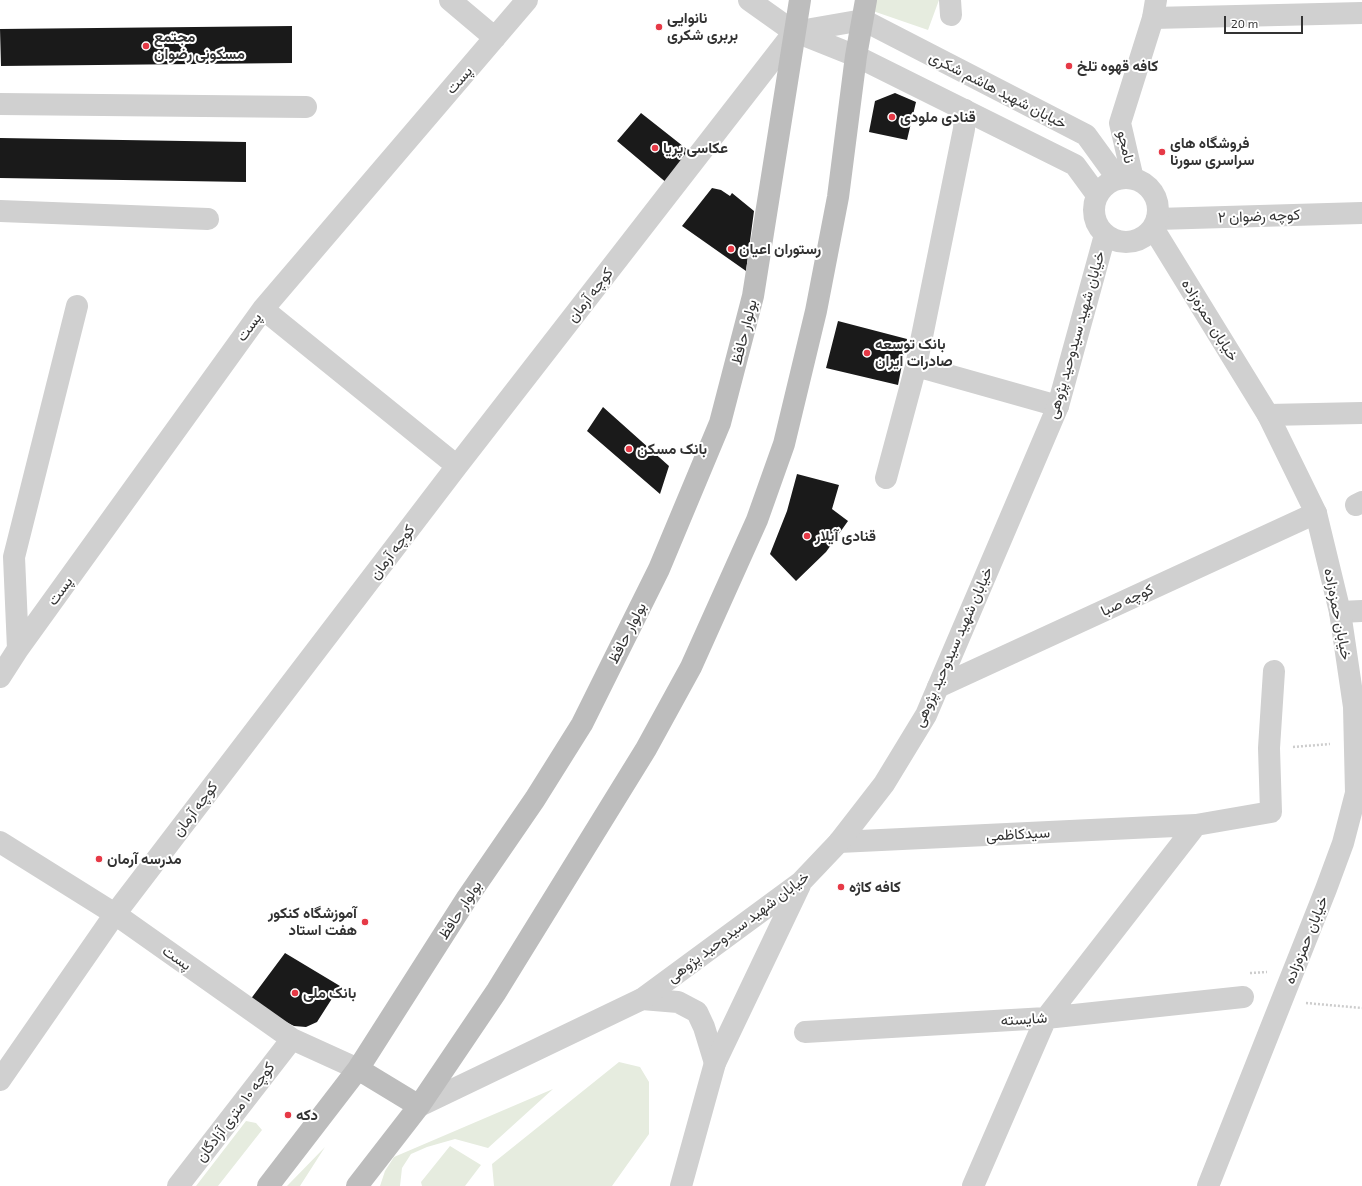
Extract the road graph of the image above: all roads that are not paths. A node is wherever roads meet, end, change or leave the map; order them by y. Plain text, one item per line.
1 (450, 0) edge
2 (527, 0) edge
3 (749, 0) edge
4 (800, 0) edge
5 (1155, 9) edge
6 (864, 10) edge
7 (1362, 13) edge
8 (794, 32) junction
9 (495, 38) junction
10 (856, 56) junction
11 (0, 104) edge
12 (306, 107) dead end
13 (965, 110) junction
14 (1125, 179) junction
15 (1097, 195) junction
16 (0, 211) edge
17 (1362, 213) edge
18 (208, 219) dead end
19 (1155, 224) junction
20 (1105, 235) junction
21 (77, 306) dead end
22 (263, 309) junction
23 (916, 366) junction
24 (1058, 406) junction
25 (1362, 413) edge
26 (1268, 415) junction
27 (457, 466) junction
28 (886, 478) dead end
29 (1316, 514) junction
30 (1362, 611) edge
31 (1340, 612) junction
32 (0, 637) edge
33 (18, 649) junction
34 (1274, 671) dead end
35 (0, 677) edge
36 (938, 687) junction
37 (1196, 825) junction
38 (0, 842) edge
39 (839, 842) junction
40 (801, 882) junction
41 (115, 914) junction
42 (1243, 997) road end
43 (642, 999) junction
44 (1046, 1018) junction
45 (805, 1032) dead end
46 (292, 1039) junction
47 (715, 1063) junction
48 (358, 1068) junction
49 (0, 1080) edge
50 (419, 1106) junction
51 (178, 1186) edge
52 (268, 1186) edge
53 (357, 1186) edge
54 (681, 1186) edge
55 (973, 1186) edge
56 (1208, 1186) edge

1 - 9 street
2 - 9 street, پست
3 - 8 street
4 - 8 main road, بولوار حافظ
5 - 7 street
5 - 14 street, نامجو
6 - 8 street
6 - 10 main road
6 - 14 street, خیابان شهید هاشم شکری
8 - 10 street
8 - 27 street, کوچه آرمان
8 - 48 main road, بولوار حافظ
9 - 22 street, پست
10 - 13 street
10 - 50 main road
11 - 12 street
13 - 15 street
13 - 23 street
14 - 15 street
14 - 19 street
15 - 20 street
16 - 18 street
17 - 19 street, کوچه رضوان ۲
19 - 20 street
19 - 26 street, خیابان حمزه‌زاده
20 - 24 street, خیابان شهید سیدوحید پژوهی
21 - 33 street
22 - 27 street
22 - 33 street, پست
23 - 24 street
23 - 28 street
24 - 36 street, خیابان شهید سیدوحید پژوهی
25 - 26 street
26 - 29 street, خیابان حمزه‌زاده
27 - 41 street, کوچه آرمان
29 - 31 street, خیابان حمزه‌زاده
29 - 36 street, کوچه صبا
30 - 31 street
31 - 56 street, خیابان حمزه‌زاده
32 - 33 street
33 - 35 street, پست
34 - 37 street, سیدکاظمی
36 - 39 street, خیابان شهید سیدوحید پژوهی
37 - 39 street, سیدکاظمی
37 - 44 street
38 - 41 street, پست
39 - 40 street, خیابان شهید سیدوحید پژوهی
40 - 43 street, خیابان شهید سیدوحید پژوهی
40 - 47 street
41 - 46 street, پست
41 - 49 street, کوچه آرمان
42 - 44 street, شایسته
43 - 47 street
43 - 50 street, خیابان شهید سیدوحید پژوهی
44 - 45 street, شایسته
44 - 55 street
46 - 48 street, پست
46 - 51 street, کوچه ۱۰ متری آزادگان
47 - 54 street
48 - 50 main road
48 - 52 main road, بولوار حافظ
50 - 53 main road

